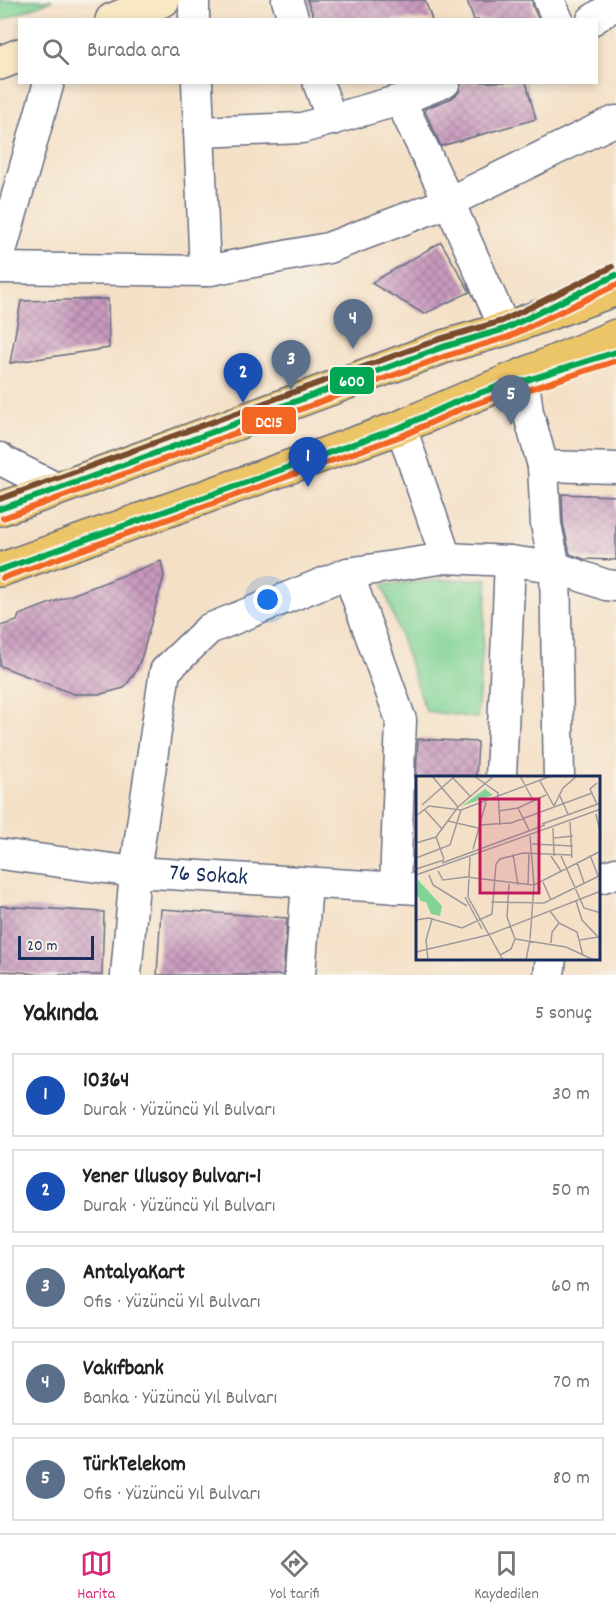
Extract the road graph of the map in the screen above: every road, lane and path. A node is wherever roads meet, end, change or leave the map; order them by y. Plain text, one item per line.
1 (163, 0) edge
2 (194, 0) edge
3 (287, 0) edge
4 (549, 0) edge
5 (616, 4) edge
6 (117, 18) edge
7 (194, 18) edge
8 (293, 18) edge
9 (557, 18) edge
10 (595, 18) edge
11 (18, 56) edge
12 (0, 63) edge
13 (49, 84) edge
14 (197, 84) edge
15 (319, 84) edge
16 (440, 84) edge
17 (400, 100) junction
18 (332, 120) junction
19 (613, 131) edge
20 (199, 132) junction
21 (449, 202) junction
22 (0, 255) edge
23 (0, 268) edge
24 (205, 271) junction
25 (616, 275) edge
26 (616, 289) edge
27 (506, 328) junction
28 (616, 336) edge
29 (616, 352) edge
30 (512, 384) junction
31 (401, 427) junction
32 (0, 458) edge
33 (543, 466) junction
34 (616, 468) edge
35 (58, 489) junction
36 (0, 509) edge
37 (446, 558) junction
38 (510, 561) junction
39 (555, 567) junction
40 (0, 570) edge
41 (348, 573) junction
42 (616, 586) edge
43 (501, 776) edge
44 (559, 776) edge
45 (0, 854) edge
46 (135, 872) junction
47 (616, 873) edge
48 (601, 878) edge
49 (307, 883) junction
50 (406, 888) edge
51 (551, 960) edge
52 (126, 975) edge
53 (300, 975) edge
54 (549, 975) edge

1 - 6 street
2 - 7 street
3 - 8 street
4 - 9 street
5 - 10 street
11 - 12 street
13 - 22 street
14 - 20 street
15 - 18 street
16 - 17 street
17 - 18 street
17 - 21 street
18 - 20 street
19 - 21 street
20 - 24 street
21 - 24 street
21 - 27 street
23 - 24 street
25 - 27 main road
26 - 27 main road
27 - 35 main road
28 - 30 main road
29 - 30 main road
30 - 31 main road
30 - 33 street
31 - 37 street
31 - 40 main road
32 - 35 street
33 - 34 street
33 - 39 street
35 - 36 main road
37 - 38 street
37 - 41 street
38 - 39 street
38 - 43 street
39 - 42 street
39 - 44 street
41 - 46 street
41 - 50 street
45 - 46 street, 76 Sokak
46 - 49 street, 76 Sokak
46 - 52 street
47 - 48 street
49 - 50 street, 76 Sokak
49 - 53 street
51 - 54 street

